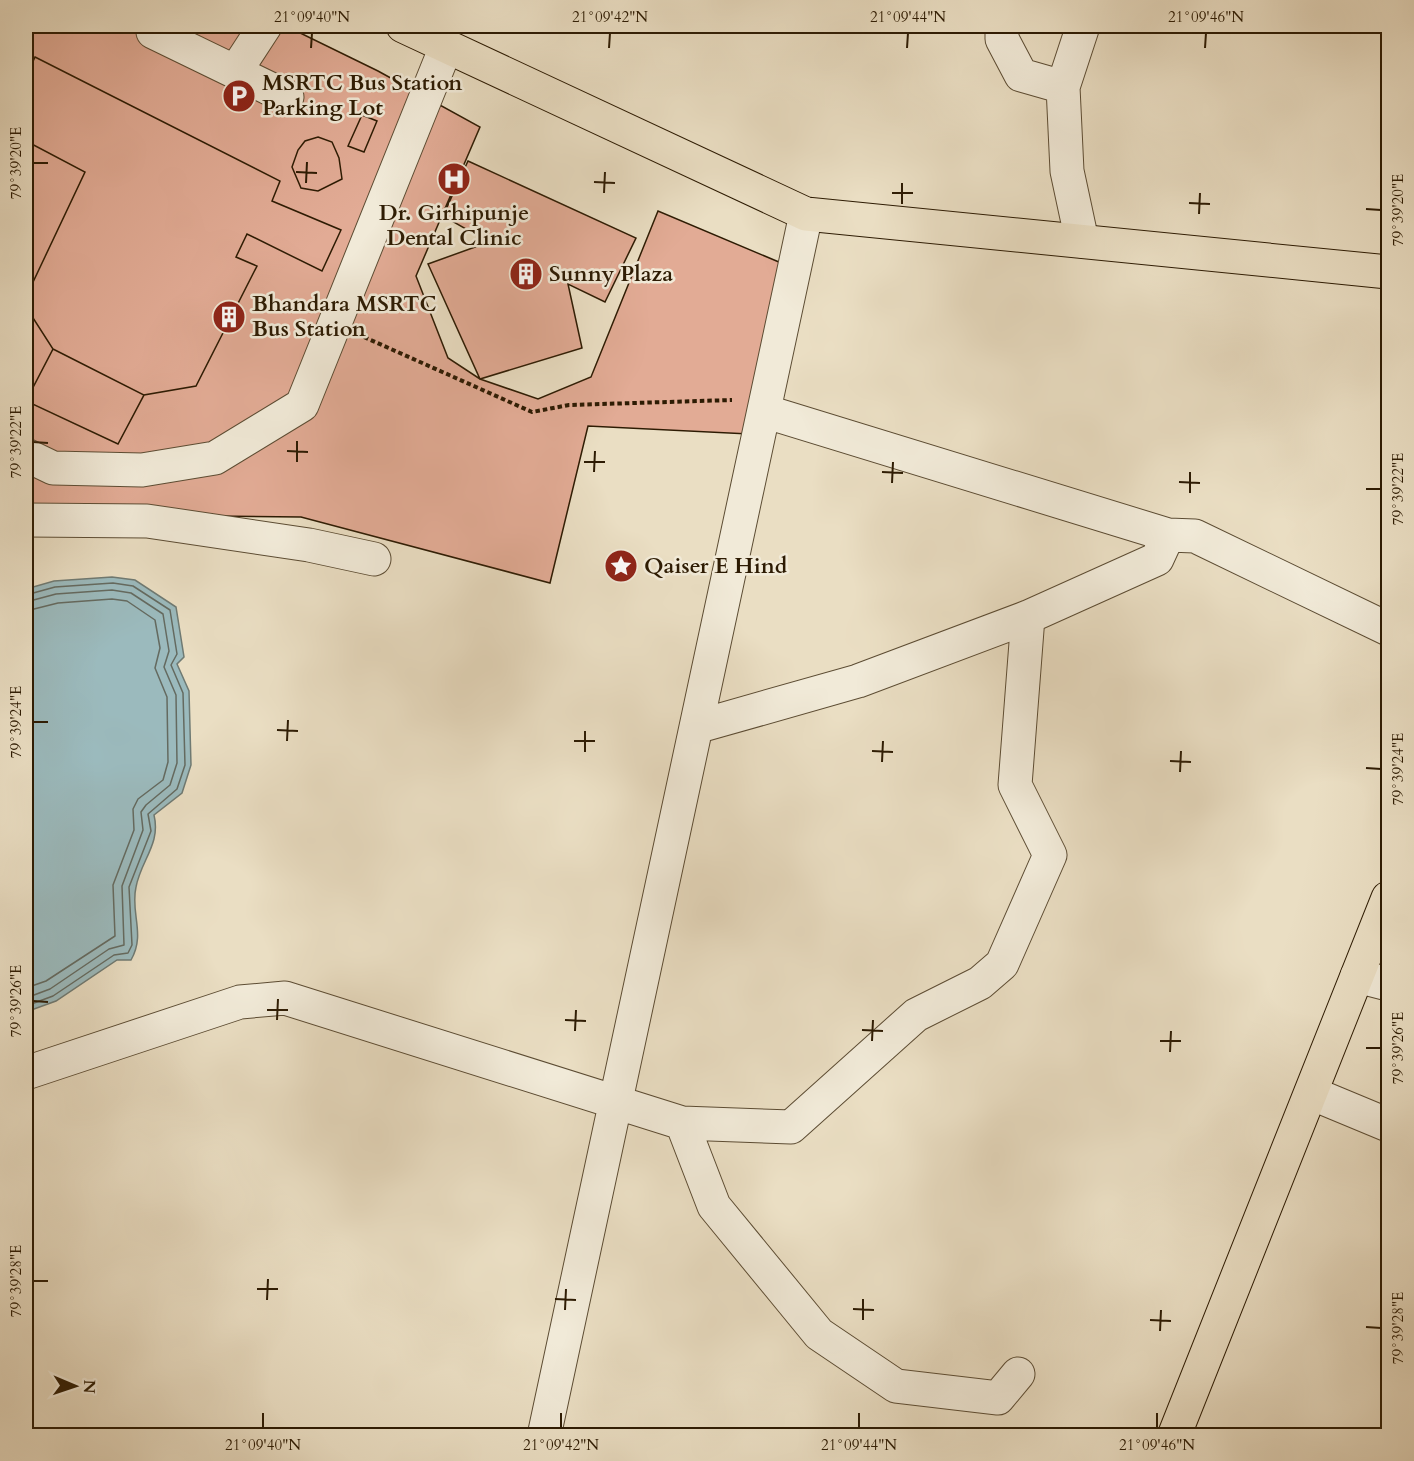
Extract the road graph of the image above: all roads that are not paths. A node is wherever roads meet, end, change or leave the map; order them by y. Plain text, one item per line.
1 (265, 26) edge
2 (403, 26) edge
3 (1002, 26) edge
4 (1083, 26) edge
5 (153, 32) dead end
6 (446, 47) junction
7 (235, 72) junction
8 (1063, 87) junction
9 (287, 97) dead end
10 (806, 214) junction
11 (1082, 241) junction
12 (1389, 272) edge
13 (764, 411) junction
14 (26, 454) edge
15 (26, 520) edge
16 (1168, 535) junction
17 (374, 559) dead end
18 (1028, 617) junction
19 (1389, 629) edge
20 (696, 726) junction
21 (1389, 898) edge
22 (1357, 976) junction
23 (1389, 984) edge
24 (26, 1073) edge
25 (1311, 1093) junction
26 (616, 1102) junction
27 (682, 1123) junction
28 (1389, 1125) edge
29 (1018, 1374) dead end
30 (544, 1436) edge
31 (1174, 1436) edge

1 - 7 street
2 - 6 main road
3 - 8 street
4 - 8 street
5 - 7 street
6 - 10 main road
6 - 14 street
7 - 9 street
8 - 11 street
10 - 11 main road
10 - 13 street
11 - 12 main road
13 - 16 street
13 - 20 street
15 - 17 street
16 - 18 street
16 - 19 street
18 - 20 street
18 - 27 street
20 - 26 street
21 - 22 main road
22 - 23 street
22 - 25 main road
24 - 26 street
25 - 28 street
25 - 31 main road
26 - 27 street
26 - 30 street
27 - 29 street

